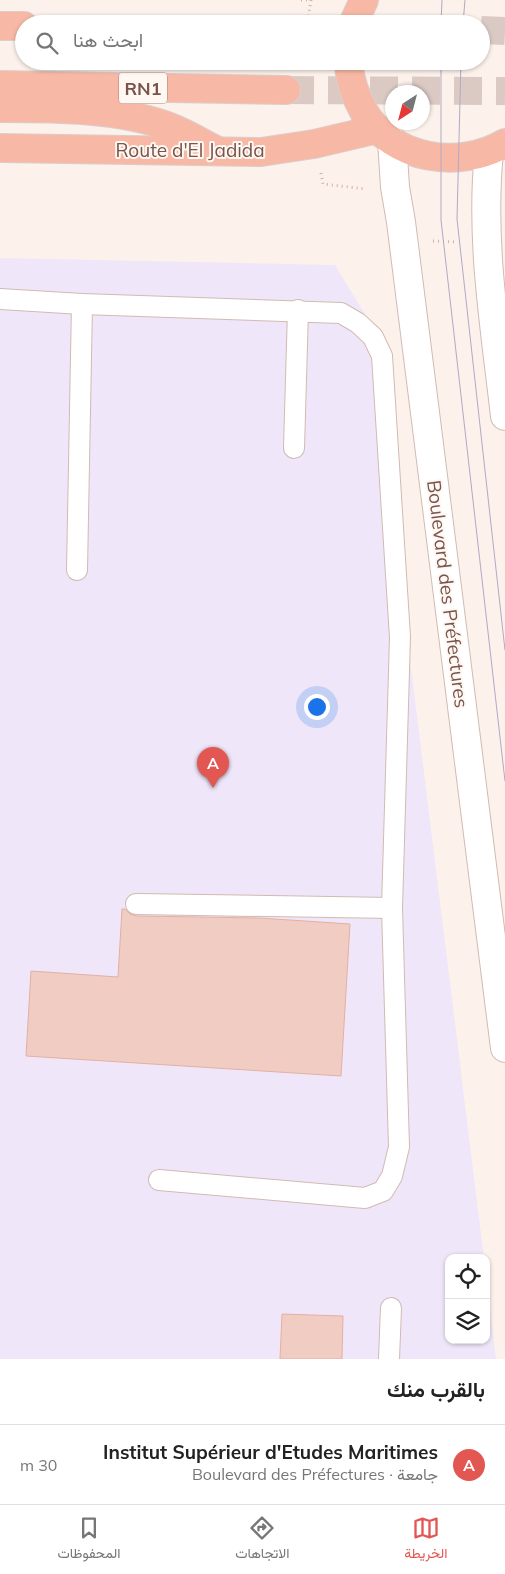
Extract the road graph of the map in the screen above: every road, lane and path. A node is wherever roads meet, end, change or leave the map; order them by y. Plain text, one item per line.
1 (301, 0) edge
2 (364, 0) edge
3 (308, 15) edge
4 (357, 15) edge
5 (0, 26) edge
6 (15, 26) edge
7 (349, 70) edge
8 (0, 86) edge
9 (286, 90) tunnel mouth
10 (0, 108) edge
11 (385, 134) junction
12 (497, 147) edge
13 (0, 148) edge
14 (221, 152) junction
15 (0, 300) edge
16 (82, 304) junction
17 (298, 310) junction
18 (505, 416) edge
19 (294, 448) dead end
20 (78, 570) dead end
21 (136, 904) dead end
22 (392, 908) junction
23 (505, 1048) edge
24 (159, 1180) dead end
25 (391, 1308) dead end
26 (389, 1359) edge

1 - 3 path
2 - 4 highway
5 - 6 highway
7 - 11 highway
8 - 9 highway, RN1
10 - 14 highway
11 - 12 highway
11 - 14 highway, Route d'El Jadida
11 - 23 street, Boulevard des Préfectures
12 - 18 street
13 - 14 highway, Route d'El Jadida
15 - 16 lane
16 - 17 lane
16 - 20 lane
17 - 19 lane
17 - 22 lane
21 - 22 lane
22 - 24 lane
25 - 26 lane

